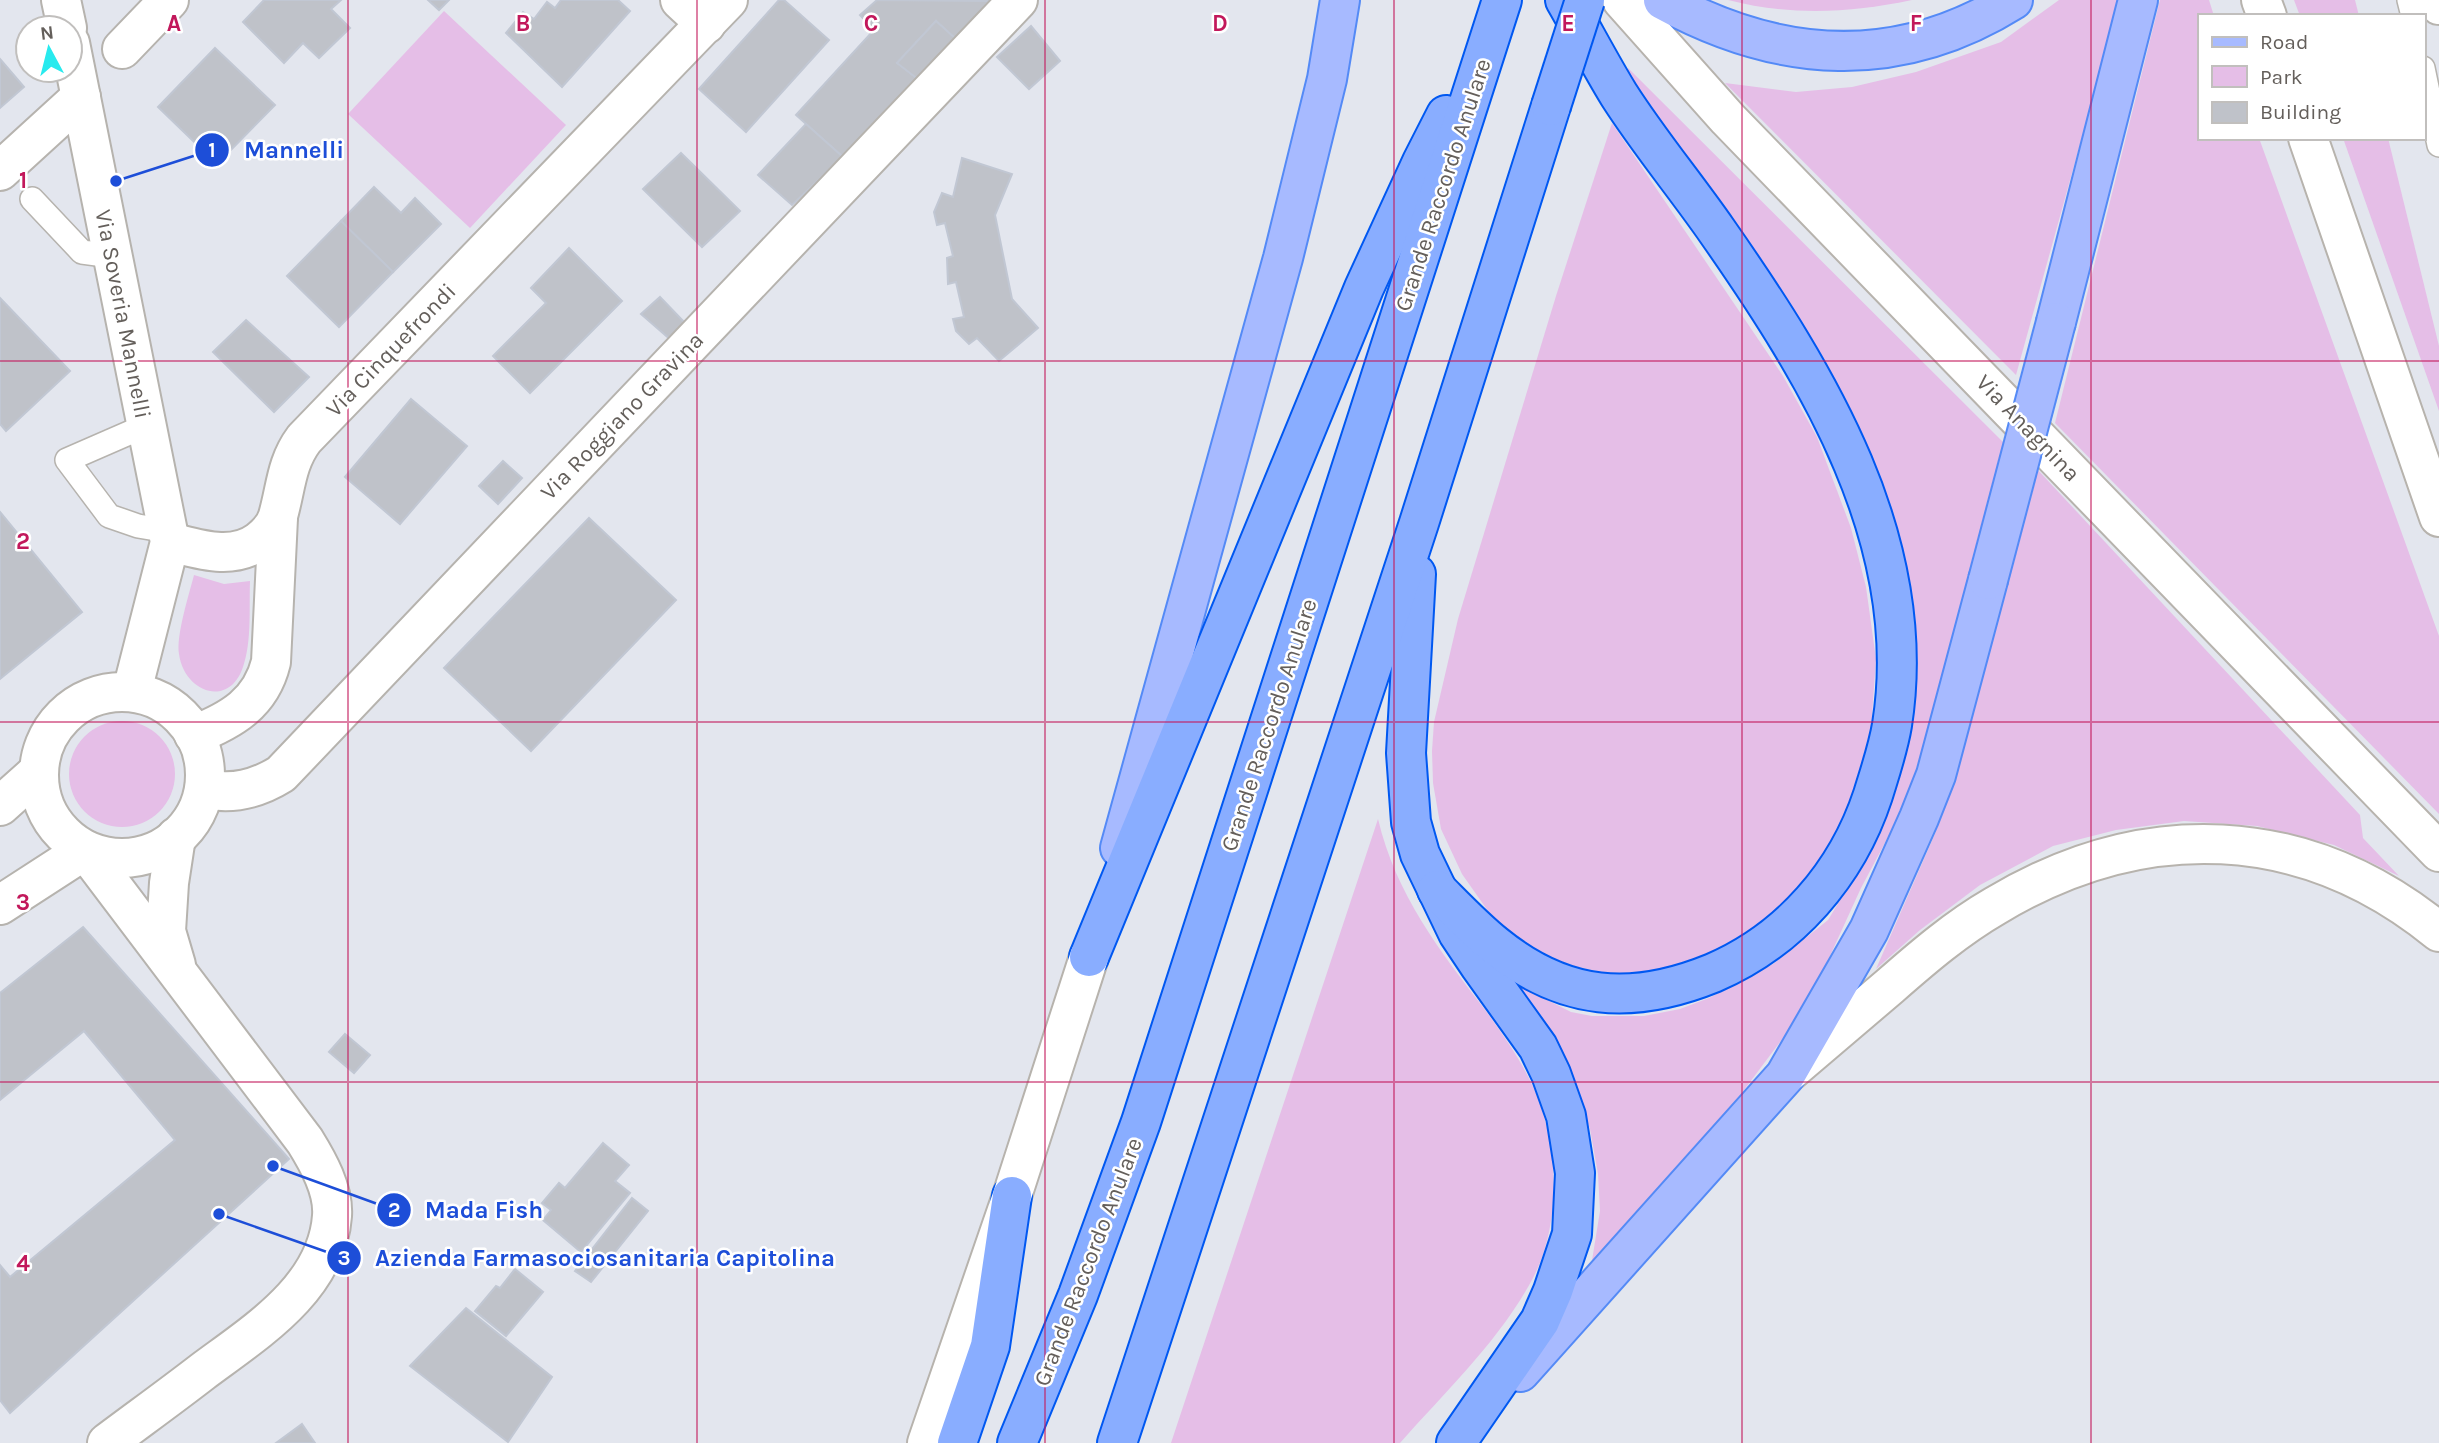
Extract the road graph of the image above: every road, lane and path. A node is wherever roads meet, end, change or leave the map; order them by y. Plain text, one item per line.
1 (169, 0) edge
2 (1018, 0) edge
3 (1340, 0) edge
4 (1565, 0) edge
5 (1585, 0) edge
6 (1622, 0) edge
7 (1663, 0) edge
8 (2013, 0) edge
9 (2138, 0) edge
10 (2435, 0) edge
11 (2439, 5) edge
12 (1500, 7) edge
13 (704, 8) edge
14 (122, 49) dead end
15 (2425, 78) edge
16 (78, 84) edge
17 (81, 97) junction
18 (2309, 140) edge
19 (2439, 145) edge
20 (0, 171) edge
21 (32, 199) dead end
22 (112, 256) junction
23 (145, 426) junction
24 (278, 517) junction
25 (2439, 517) edge
26 (1419, 523) junction
27 (169, 537) junction
28 (114, 693) junction
29 (194, 735) junction
30 (38, 772) junction
31 (205, 789) junction
32 (0, 806) edge
33 (176, 837) junction
34 (85, 850) junction
35 (2439, 852) edge
36 (1437, 890) junction
37 (0, 905) edge
38 (2439, 932) edge
39 (1089, 957) junction
40 (178, 974) junction
41 (1785, 1076) junction
42 (1012, 1196) junction
43 (107, 1443) edge
44 (927, 1443) edge
45 (957, 1443) edge
46 (1017, 1443) edge
47 (1117, 1443) edge
48 (1456, 1443) edge

1 - 14 street
2 - 31 street, Via Roggiano Gravina
3 - 39 main road
4 - 36 highway
5 - 26 highway, bridge
6 - 35 street, Via Anagnina
7 - 8 main road
9 - 41 main road, bridge
10 - 11 street
12 - 39 highway
12 - 46 highway, Grande Raccordo Anulare
13 - 24 street, Via Cinquefrondi
15 - 19 lane
16 - 17 street, Via Soveria Mannelli
17 - 20 street
17 - 22 street, Via Soveria Mannelli
18 - 25 street
21 - 22 lane
22 - 23 street, Via Soveria Mannelli
23 - 27 street, Via Soveria Mannelli
23 - 27 lane
24 - 27 street, Via Cinquefrondi
24 - 29 street
26 - 36 highway
26 - 47 highway
27 - 28 street
28 - 29 street
28 - 30 street
29 - 31 street
30 - 32 street
30 - 34 street
31 - 33 street
33 - 34 street
33 - 40 street
34 - 37 street
34 - 40 street
36 - 48 highway
38 - 41 street
39 - 42 street
40 - 43 street
41 - 48 main road
42 - 44 street
42 - 45 highway

